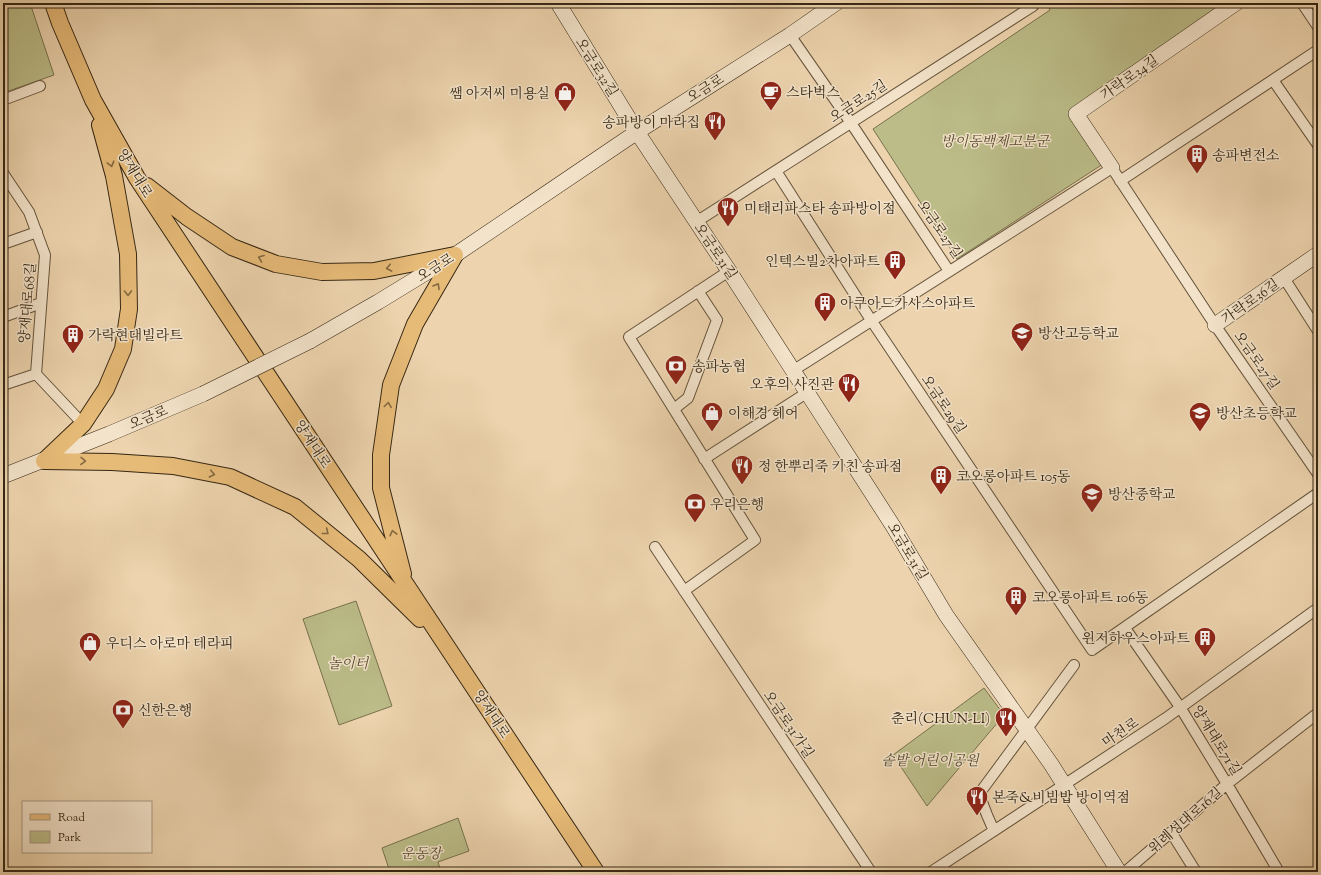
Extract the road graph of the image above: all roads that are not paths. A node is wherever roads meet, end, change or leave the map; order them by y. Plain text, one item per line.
1 (53, 3) edge
2 (558, 3) edge
3 (836, 3) edge
4 (1032, 3) edge
5 (1236, 3) edge
6 (1302, 3) edge
7 (1318, 26) edge
8 (790, 35) junction
9 (1318, 50) edge
10 (1273, 80) junction
11 (40, 86) dead end
12 (3, 100) edge
13 (93, 100) junction
14 (851, 123) junction
15 (636, 132) junction
16 (1318, 144) edge
17 (1112, 168) junction
18 (776, 171) junction
19 (3, 173) edge
20 (137, 178) junction
21 (1120, 181) junction
22 (696, 222) junction
23 (37, 232) junction
24 (3, 244) edge
25 (1318, 254) edge
26 (455, 255) junction
27 (729, 270) junction
28 (949, 271) junction
29 (1284, 278) junction
30 (698, 291) junction
31 (41, 303) junction
32 (3, 317) edge
33 (872, 320) junction
34 (1216, 325) junction
35 (1318, 331) edge
36 (794, 370) junction
37 (36, 374) junction
38 (3, 385) edge
39 (808, 392) junction
40 (674, 409) junction
41 (83, 424) junction
42 (704, 459) junction
43 (44, 461) junction
44 (1318, 474) edge
45 (3, 476) edge
46 (1318, 494) edge
47 (655, 547) dead end
48 (406, 585) junction
49 (684, 591) junction
50 (1318, 608) edge
51 (1124, 628) junction
52 (446, 644) junction
53 (1074, 665) dead end
54 (1180, 708) junction
55 (1318, 713) edge
56 (1027, 729) junction
57 (1227, 784) junction
58 (1064, 786) junction
59 (994, 831) junction
60 (1171, 832) junction
61 (596, 872) edge
62 (870, 872) edge
63 (932, 872) edge
64 (1119, 872) edge
65 (1125, 872) edge
66 (1196, 872) edge
67 (1279, 872) edge

1 - 13 main road, 양재대로
2 - 15 street, 오금로32길
3 - 8 street, 오금로
4 - 14 street, 오금로25길
5 - 17 street, 가락로34길
6 - 7 street
8 - 14 street, 오금로27길
8 - 15 street, 오금로
9 - 10 street
10 - 16 street
10 - 21 street
11 - 12 street
13 - 20 main road, 양재대로
13 -> 41 main road
14 - 18 street, 오금로25길
14 - 28 street, 오금로27길
15 - 22 street, 오금로31길
15 - 26 street, 오금로
17 - 21 street, 오금로27길
17 - 28 street, 오금로27길
18 - 22 street, 오금로25길
18 - 33 street, 오금로29길
19 - 23 street, 양재대로68길
26 -> 20 main road
20 - 48 main road, 양재대로
21 - 34 street, 오금로27길
22 - 27 street, 오금로31길
23 - 24 street
23 - 31 street, 양재대로68길
25 - 29 street, 가락로36길
26 - 43 street, 오금로, bridge
48 -> 26 main road
27 - 30 street
27 - 36 street, 오금로31길
28 - 33 street
29 - 34 street, 가락로36길
29 - 35 street, 가락로36길
30 - 40 street
30 - 40 street
31 - 32 street
31 - 37 street, 양재대로68길
33 - 36 street
33 - 51 street, 오금로29길
34 - 44 street, 오금로27길
36 - 39 street, 오금로31길
37 - 38 street
37 - 41 street
39 - 42 street
39 - 56 street, 오금로31길
40 - 42 street
41 - 43 main road
42 - 49 street
43 - 45 street, 오금로
43 -> 52 main road
46 - 51 street
47 - 49 street, 오금로31가길
48 - 52 main road, 양재대로
49 - 62 street, 오금로31가길
50 - 54 street, 마천로
51 - 54 street, 양재대로71길
52 - 61 main road, 양재대로
53 - 56 street
54 - 57 street, 양재대로71길
54 - 58 street, 마천로
55 - 57 street, 위례성대로16길
56 - 58 street, 오금로31길
56 - 59 street
57 - 60 street, 위례성대로16길
57 - 67 street, 양재대로71길
58 - 59 street, 마천로
58 - 64 street
59 - 63 street, 마천로
60 - 65 street, 위례성대로16길
60 - 66 street

